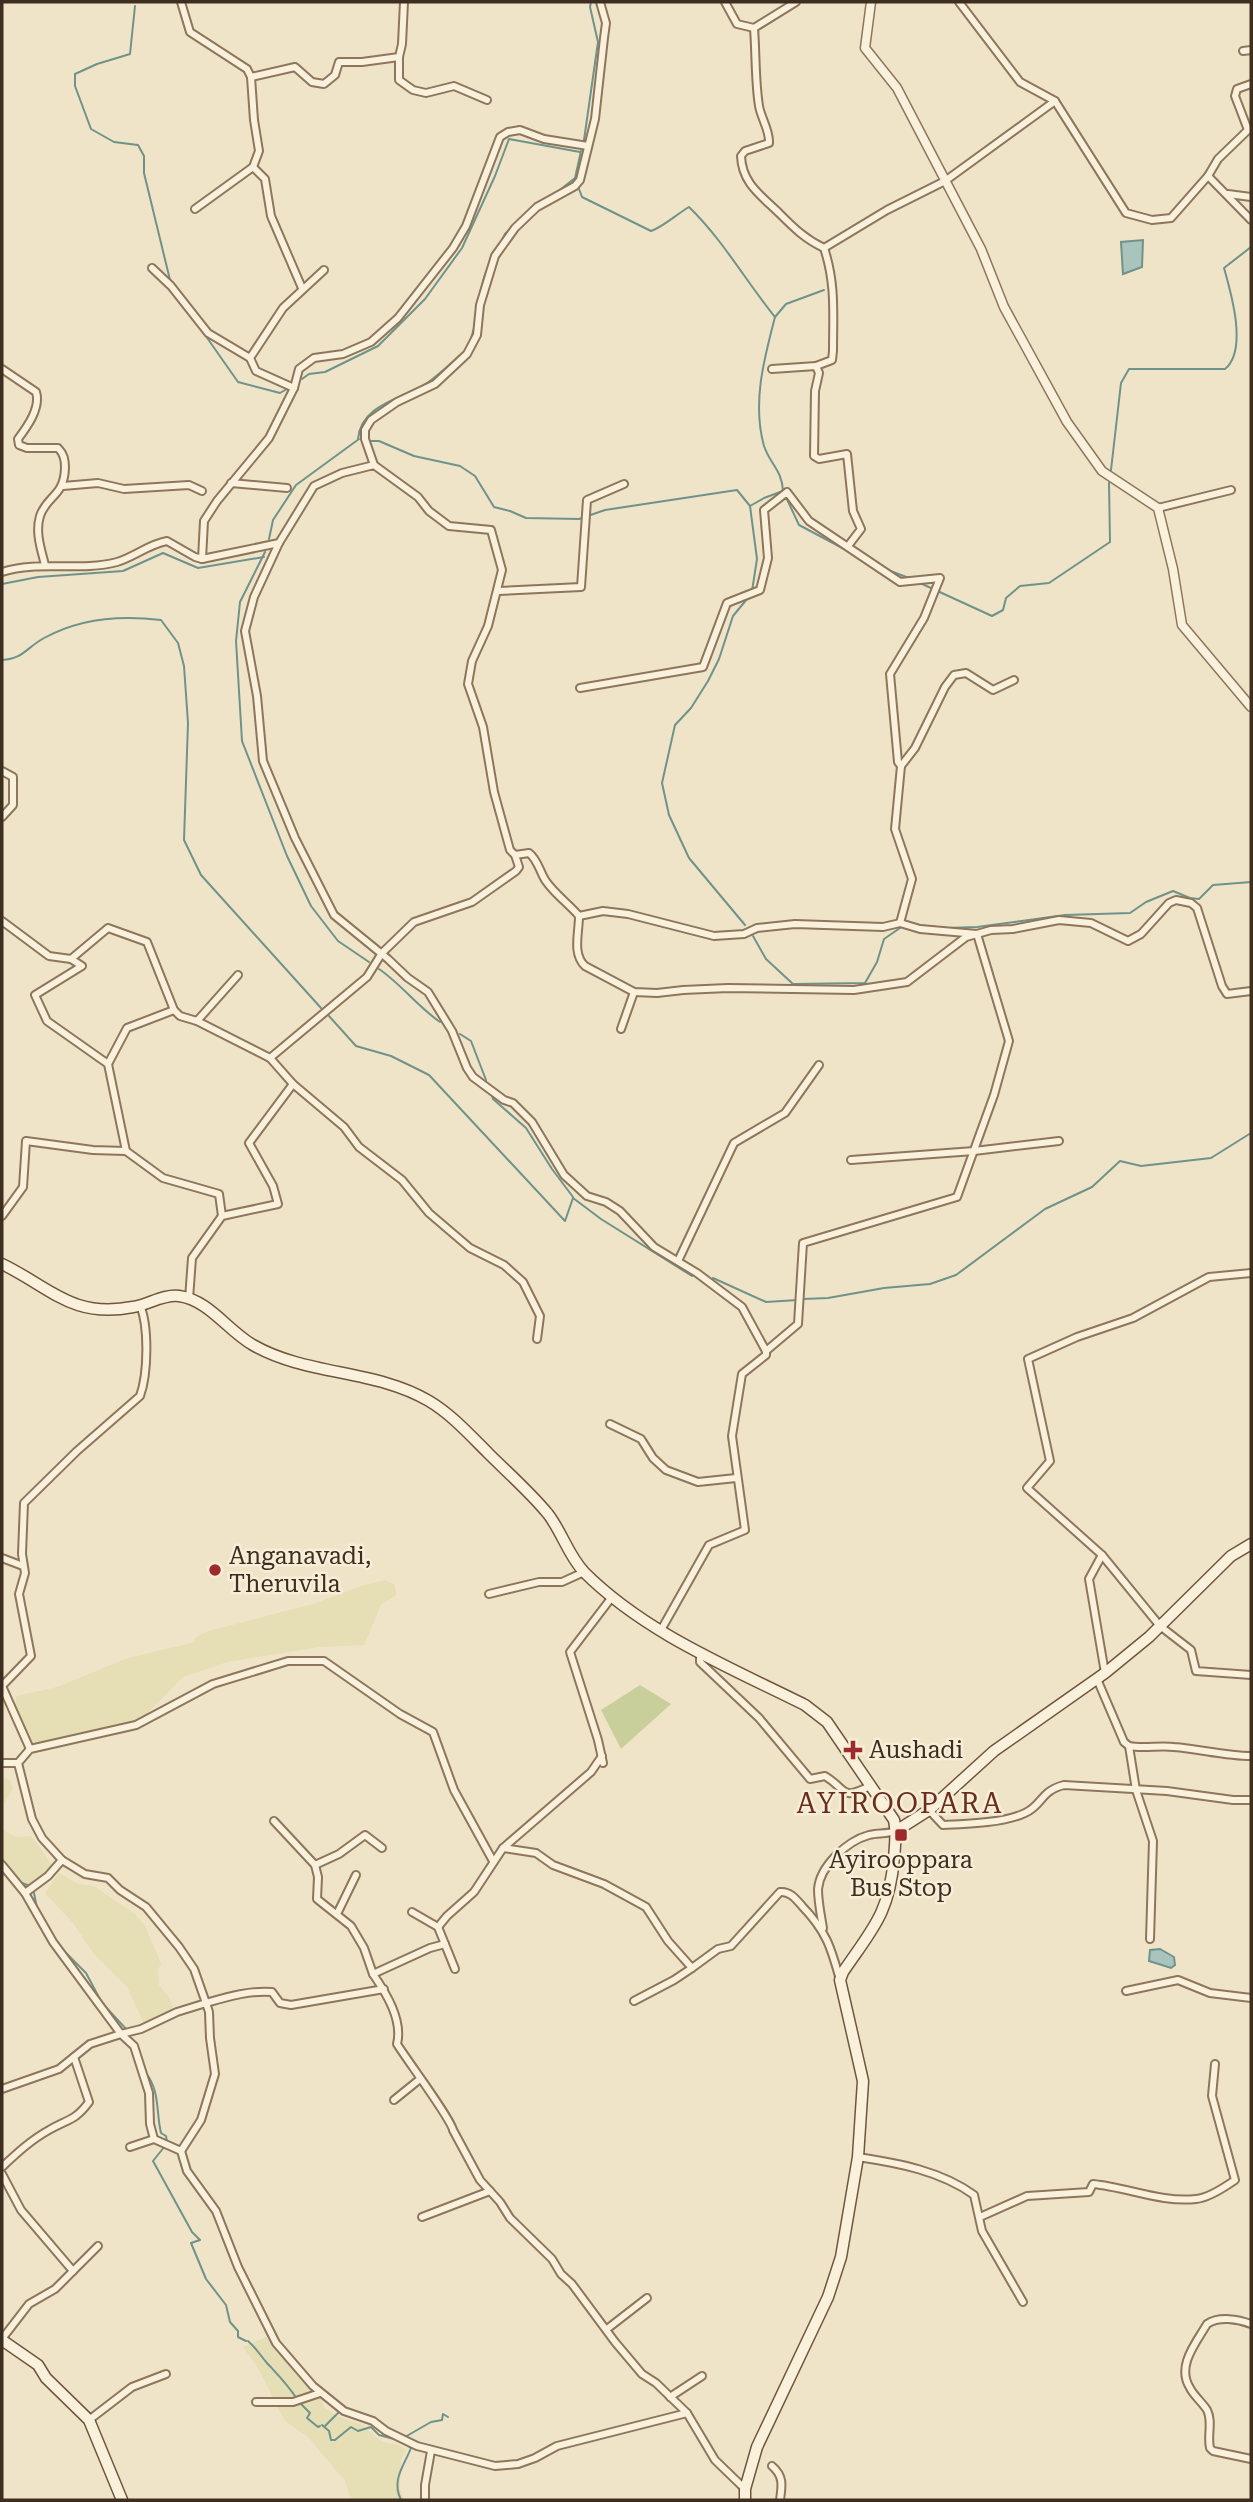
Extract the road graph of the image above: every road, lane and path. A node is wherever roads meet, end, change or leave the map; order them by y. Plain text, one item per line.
1 (181, 2) edge
2 (404, 2) edge
3 (600, 2) edge
4 (725, 2) edge
5 (796, 2) edge
6 (871, 2) edge
7 (959, 2) edge
8 (754, 28) junction
9 (399, 57) junction
10 (251, 77) junction
11 (1251, 85) edge
12 (487, 100) dead end
13 (1055, 101) junction
14 (588, 146) junction
15 (253, 167) junction
16 (1208, 176) junction
17 (945, 181) junction
18 (1226, 194) junction
19 (1251, 197) edge
20 (195, 209) dead end
21 (1251, 220) edge
22 (824, 248) junction
23 (152, 268) dead end
24 (324, 270) dead end
25 (302, 288) junction
26 (250, 358) junction
27 (816, 366) junction
28 (2, 369) edge
29 (772, 369) dead end
30 (295, 388) junction
31 (374, 465) junction
32 (231, 482) junction
33 (624, 484) dead end
34 (63, 486) junction
35 (287, 488) dead end
36 (1231, 490) dead end
37 (202, 491) dead end
38 (1158, 509) junction
39 (279, 543) junction
40 (848, 546) junction
41 (202, 559) junction
42 (45, 565) junction
43 (2, 572) edge
44 (499, 591) junction
45 (1014, 680) dead end
46 (580, 688) dead end
47 (1251, 707) edge
48 (901, 766) junction
49 (2, 771) edge
50 (2, 817) edge
51 (515, 855) junction
52 (579, 916) junction
53 (2, 921) edge
54 (900, 923) junction
55 (977, 934) junction
56 (382, 953) junction
57 (71, 959) junction
58 (238, 975) dead end
59 (1251, 991) edge
60 (634, 992) junction
61 (174, 1010) junction
62 (197, 1021) junction
63 (621, 1029) dead end
64 (270, 1058) junction
65 (108, 1064) junction
66 (819, 1065) dead end
67 (293, 1084) junction
68 (1059, 1141) dead end
69 (126, 1151) junction
70 (974, 1151) junction
71 (851, 1160) dead end
72 (2, 1216) edge
73 (222, 1216) junction
74 (678, 1261) junction
75 (2, 1264) edge
76 (1251, 1273) edge
77 (189, 1298) junction
78 (140, 1305) junction
79 (537, 1339) dead end
80 (766, 1352) junction
81 (610, 1424) dead end
82 (736, 1478) junction
83 (1251, 1544) edge
84 (1102, 1555) junction
85 (2, 1558) edge
86 (23, 1566) junction
87 (584, 1572) junction
88 (489, 1594) dead end
89 (612, 1597) junction
90 (1160, 1626) junction
91 (661, 1630) junction
92 (700, 1653) junction
93 (1251, 1675) edge
94 (1101, 1676) junction
95 (1129, 1746) junction
96 (30, 1749) junction
97 (1251, 1756) edge
98 (2, 1763) edge
99 (18, 1763) junction
100 (870, 1786) junction
101 (1136, 1790) junction
102 (1251, 1800) edge
103 (929, 1810) junction
104 (274, 1821) dead end
105 (896, 1832) junction
106 (382, 1848) dead end
107 (503, 1848) junction
108 (62, 1860) junction
109 (493, 1861) junction
110 (2, 1865) edge
111 (315, 1865) junction
112 (356, 1874) dead end
113 (25, 1893) junction
114 (412, 1912) dead end
115 (337, 1914) junction
116 (438, 1927) junction
117 (823, 1928) junction
118 (1150, 1939) dead end
119 (445, 1944) junction
120 (692, 1968) junction
121 (455, 1969) dead end
122 (373, 1974) junction
123 (841, 1981) junction
124 (384, 1989) junction
125 (1126, 1991) dead end
126 (1251, 1998) edge
127 (634, 2001) dead end
128 (206, 2003) junction
129 (121, 2034) junction
130 (74, 2057) junction
131 (1215, 2064) dead end
132 (420, 2079) junction
133 (2, 2089) edge
134 (394, 2100) dead end
135 (154, 2138) junction
136 (130, 2147) dead end
137 (181, 2151) junction
138 (858, 2157) junction
139 (2, 2167) edge
140 (2, 2174) edge
141 (490, 2191) junction
142 (422, 2217) dead end
143 (980, 2217) junction
144 (98, 2246) dead end
145 (73, 2271) junction
146 (647, 2298) dead end
147 (1023, 2302) dead end
148 (1251, 2324) edge
149 (607, 2329) junction
150 (2, 2340) edge
151 (166, 2374) dead end
152 (702, 2376) dead end
153 (320, 2393) junction
154 (670, 2397) junction
155 (256, 2402) dead end
156 (687, 2413) junction
157 (89, 2420) junction
158 (431, 2451) junction
159 (1251, 2459) edge
160 (772, 2466) dead end
161 (745, 2495) edge
162 (122, 2500) edge
163 (425, 2500) edge
164 (780, 2500) edge

1 - 10 street
2 - 9 street
3 - 14 street
4 - 8 street
5 - 8 street
6 - 17 street
7 - 13 street
8 - 22 street
9 - 10 street
9 - 12 street
10 - 15 street
11 - 16 street
13 - 16 street
13 - 17 street
14 - 30 street
14 - 31 street
15 - 20 street
15 - 25 street
16 - 18 street
17 - 22 street
17 - 38 street
18 - 19 street
18 - 21 street
22 - 27 street
23 - 26 street
24 - 25 street
25 - 26 street
26 - 30 street
27 - 29 street
27 - 40 street
28 - 34 street
30 - 32 street
31 - 39 street
31 - 44 street
32 - 35 street
32 - 41 street
33 - 44 street
34 - 37 street
34 - 42 street
36 - 38 street
38 - 47 street
39 - 41 street
39 - 56 street
40 - 46 street
40 - 48 street
41 - 42 street
42 - 43 street
44 - 51 street
45 - 48 street
48 - 54 street
49 - 50 street
51 - 52 street
51 - 56 street
52 - 54 street
52 - 60 street
53 - 57 street
54 - 55 street
55 - 59 street
55 - 60 street
55 - 70 street
56 - 64 street
56 - 74 street
57 - 61 street
57 - 65 street
58 - 62 street
60 - 63 street
61 - 62 street
61 - 65 street
62 - 64 street
64 - 67 street
65 - 69 street
66 - 74 street
67 - 73 street
67 - 79 street
68 - 70 street
69 - 72 street
69 - 73 street
70 - 71 street
70 - 80 street
73 - 77 street
74 - 80 street
75 - 78 main road
76 - 84 street
77 - 78 main road
77 - 87 main road
78 - 86 street
80 - 82 street
81 - 82 street
82 - 91 street
83 - 90 main road
84 - 90 street
84 - 94 street
85 - 86 street
86 - 96 street
87 - 88 street
87 - 89 main road
89 - 91 main road
89 - 107 street
90 - 93 street
90 - 94 main road
91 - 92 main road
92 - 100 main road
92 - 100 street
94 - 95 street
94 - 103 main road
95 - 97 street
95 - 101 street
96 - 99 street
96 - 109 street
98 - 99 street
99 - 108 street
100 - 105 main road
101 - 102 street
101 - 103 street
101 - 118 street
103 - 105 main road
104 - 111 street
105 - 117 street
105 - 123 main road
106 - 111 street
107 - 109 street
107 - 120 street
108 - 113 street
108 - 128 street
109 - 116 street
110 - 113 street
111 - 115 street
112 - 115 street
113 - 129 street
114 - 116 street
115 - 122 street
116 - 119 street
117 - 120 street
117 - 123 street
119 - 121 street
119 - 122 street
120 - 127 street
122 - 124 street
123 - 138 main road
124 - 128 street
124 - 132 street
125 - 126 street
128 - 129 street
128 - 137 street
129 - 130 street
129 - 135 street
130 - 133 street
130 - 139 street
131 - 143 street
132 - 134 street
132 - 141 street
135 - 136 street
135 - 137 street
137 - 153 street
138 - 143 street
138 - 161 main road
140 - 145 street
141 - 142 street
141 - 149 street
143 - 147 street
144 - 145 street
145 - 150 street
146 - 149 street
148 - 159 street
149 - 154 street
150 - 157 main road
151 - 157 street
152 - 154 street
153 - 155 street
153 - 158 street
154 - 156 street
156 - 158 street
156 - 161 street
157 - 162 main road
158 - 163 street
160 - 164 street

